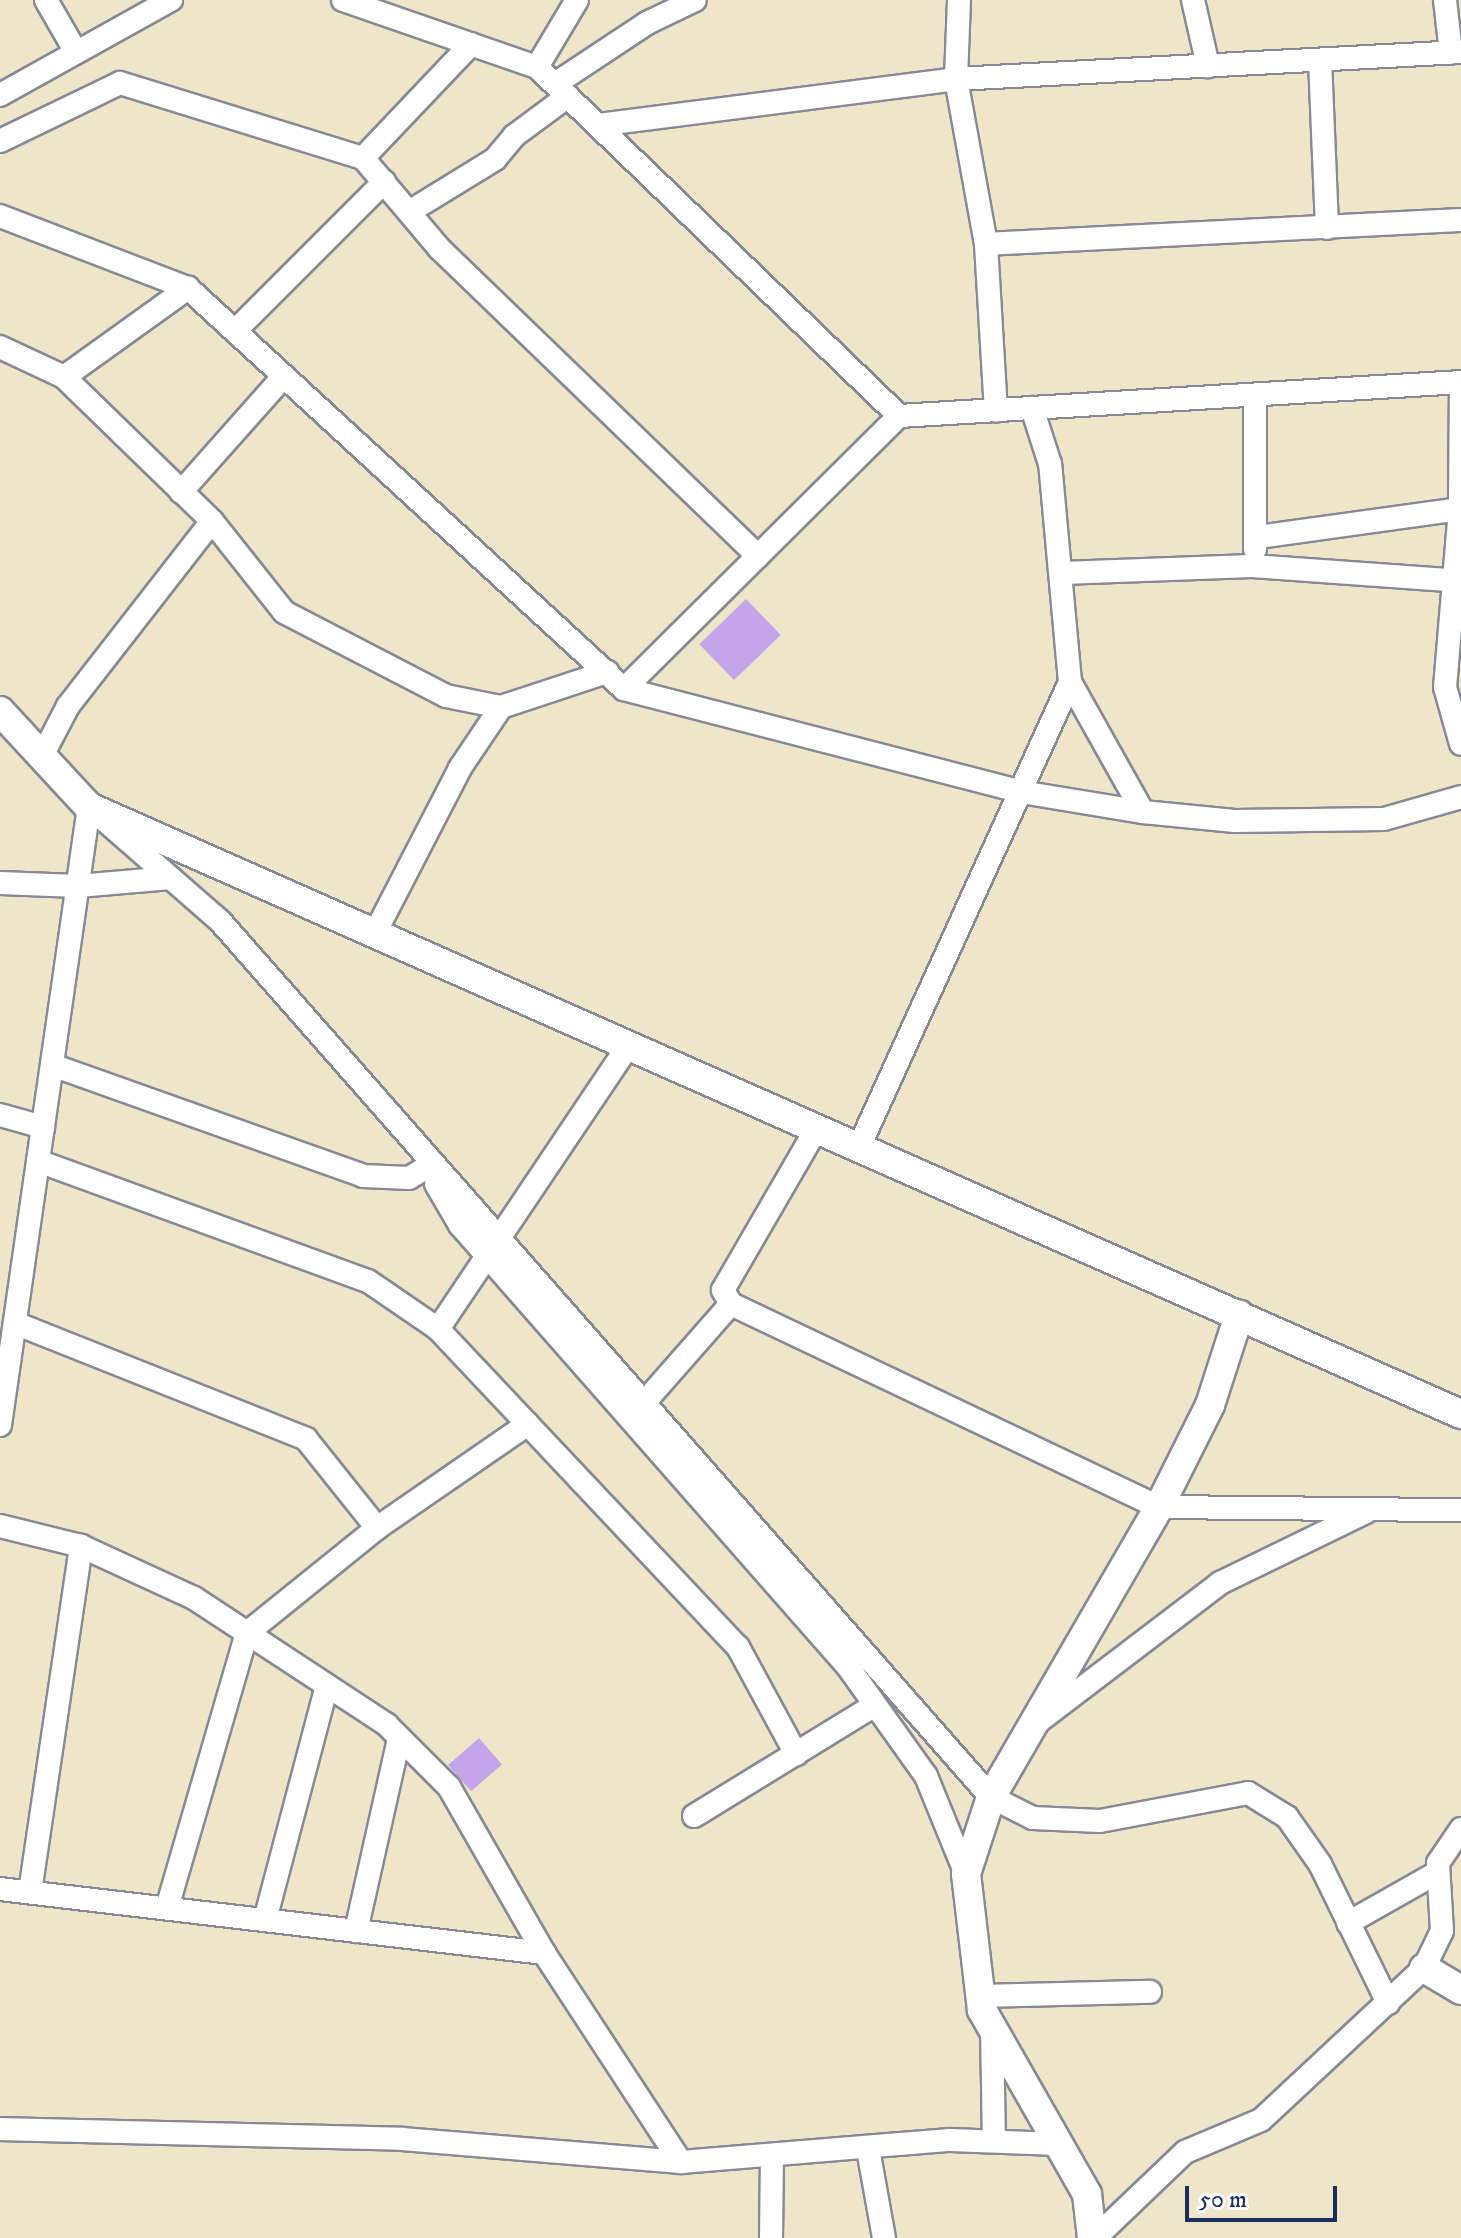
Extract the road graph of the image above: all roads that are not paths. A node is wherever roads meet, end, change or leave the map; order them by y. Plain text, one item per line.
1 (46, 0) edge
2 (171, 0) edge
3 (343, 0) edge
4 (577, 0) edge
5 (695, 0) edge
6 (959, 0) edge
7 (1193, 0) edge
8 (1445, 0) edge
9 (471, 44) junction
10 (76, 52) junction
11 (1456, 52) edge
12 (1320, 60) junction
13 (1208, 66) junction
14 (537, 67) junction
15 (956, 79) junction
16 (561, 90) junction
17 (0, 95) edge
18 (598, 125) junction
19 (0, 141) edge
20 (363, 158) junction
21 (384, 182) junction
22 (409, 212) junction
23 (0, 216) edge
24 (1461, 220) edge
25 (1327, 228) junction
26 (986, 244) junction
27 (188, 288) junction
28 (235, 331) junction
29 (0, 347) edge
30 (284, 376) junction
31 (64, 377) junction
32 (1461, 382) edge
33 (1255, 395) junction
34 (1032, 408) junction
35 (996, 411) junction
36 (899, 416) junction
37 (181, 492) junction
38 (1460, 509) edge
39 (212, 521) junction
40 (1258, 537) junction
41 (758, 556) junction
42 (1252, 566) junction
43 (1062, 573) junction
44 (1458, 580) edge
45 (607, 672) junction
46 (1070, 682) junction
47 (624, 689) junction
48 (501, 707) junction
49 (0, 711) edge
50 (1461, 744) edge
51 (42, 756) junction
52 (1021, 792) junction
53 (1461, 797) edge
54 (89, 807) junction
55 (1143, 812) junction
56 (171, 878) junction
57 (0, 883) edge
58 (78, 886) junction
59 (375, 933) junction
60 (629, 1045) junction
61 (52, 1065) junction
62 (0, 1115) edge
63 (43, 1127) junction
64 (817, 1128) junction
65 (412, 1141) junction
66 (859, 1147) junction
67 (38, 1161) junction
68 (427, 1167) junction
69 (494, 1250) junction
70 (731, 1304) junction
71 (1239, 1315) junction
72 (15, 1323) junction
73 (438, 1329) junction
74 (643, 1404) junction
75 (1461, 1414) edge
76 (528, 1424) junction
77 (0, 1425) edge
78 (1159, 1507) junction
79 (1373, 1509) junction
80 (1461, 1510) edge
81 (0, 1526) edge
82 (377, 1528) junction
83 (81, 1546) junction
84 (247, 1633) junction
85 (327, 1686) junction
86 (875, 1705) junction
87 (1032, 1727) junction
88 (399, 1738) junction
89 (796, 1754) junction
90 (991, 1797) junction
91 (694, 1816) dead end
92 (1459, 1836) edge
93 (1438, 1872) junction
94 (966, 1874) junction
95 (0, 1889) edge
96 (30, 1892) junction
97 (167, 1908) junction
98 (265, 1920) junction
99 (1348, 1923) junction
100 (356, 1931) junction
101 (544, 1953) junction
102 (1424, 1968) junction
103 (1461, 1990) edge
104 (1150, 1992) dead end
105 (981, 1996) junction
106 (1388, 2003) junction
107 (992, 2028) junction
108 (0, 2129) edge
109 (994, 2141) junction
110 (1058, 2144) junction
111 (868, 2149) junction
112 (772, 2157) junction
113 (681, 2162) junction
114 (771, 2238) edge
115 (884, 2238) edge
116 (1093, 2238) edge

1 - 10 street
2 - 10 street
3 - 9 street
4 - 14 street
5 - 16 street
6 - 15 street
7 - 13 street
8 - 11 street
9 - 14 street
9 - 20 street
10 - 17 street
11 - 12 street
12 - 13 street
12 - 25 street
13 - 15 street
14 - 16 street
15 - 18 street
15 - 26 street
16 - 18 street
16 - 22 street
18 - 36 street
19 - 20 street
20 - 21 street
21 - 22 street
21 - 28 street
22 - 41 street
23 - 27 street
24 - 25 street
25 - 26 street
26 - 35 street
27 - 28 street
27 - 31 street
28 - 30 street
29 - 31 street
30 - 37 street
30 - 45 street
31 - 37 street
32 - 33 street
32 - 38 street
33 - 34 street
33 - 40 street
34 - 35 street
34 - 43 street
35 - 36 street
36 - 41 street
37 - 39 street
38 - 40 street
38 - 44 street
39 - 48 street
39 - 51 street
40 - 42 street
41 - 47 street
42 - 43 street
42 - 44 street
43 - 46 street
44 - 50 street
45 - 47 street
45 - 48 street
46 - 52 street
46 - 55 street
47 - 52 street
48 - 59 street
49 - 51 street
51 - 54 street
52 - 55 street
52 - 66 street
53 - 55 street
54 - 56 street
54 - 58 street
54 - 59 street
56 - 58 street
56 - 65 street
57 - 58 street
58 - 61 street
59 - 60 street
60 - 64 street
60 - 69 street
61 - 63 street
61 - 68 street
62 - 63 street
63 - 67 street
64 - 66 street
64 - 70 street
65 - 68 street
65 - 69 street
66 - 71 street
67 - 72 street
67 - 73 street
68 - 69 street
69 - 73 street
69 - 74 street
69 - 86 street
70 - 74 street
70 - 78 street
71 - 75 street
71 - 78 street
72 - 77 street
72 - 82 street
73 - 76 street
74 - 90 street
76 - 82 street
76 - 89 street
78 - 79 street
78 - 87 street
79 - 80 street
79 - 87 street
81 - 83 street
82 - 84 street
83 - 84 street
83 - 96 street
84 - 85 street
84 - 97 street
85 - 88 street
85 - 98 street
86 - 89 street
86 - 94 street
87 - 90 street
88 - 100 street
88 - 101 street
89 - 91 street
90 - 94 street
90 - 99 street
92 - 93 street
93 - 99 street
93 - 102 street
94 - 105 street
95 - 96 street
96 - 97 street
97 - 98 street
98 - 100 street
99 - 106 street
100 - 101 street
101 - 113 street
102 - 103 street
102 - 106 street
104 - 105 street
105 - 107 street
106 - 116 street
107 - 109 street
107 - 110 street
108 - 113 street
109 - 110 street
109 - 111 street
110 - 116 street
111 - 112 street
111 - 115 street
112 - 113 street
112 - 114 street

